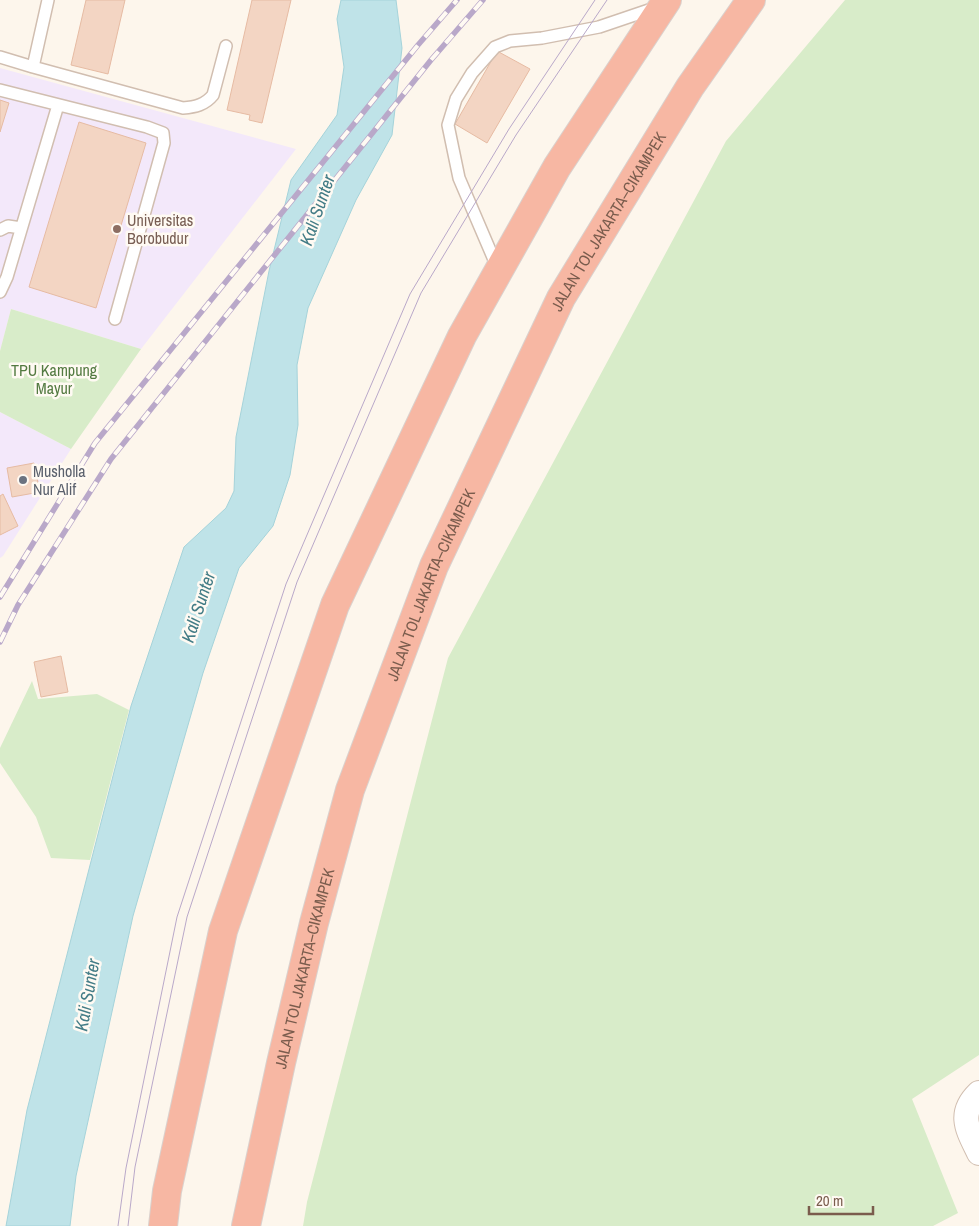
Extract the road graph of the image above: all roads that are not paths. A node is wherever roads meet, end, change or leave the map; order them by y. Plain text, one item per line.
1 (48, 0) edge
2 (751, 0) edge
3 (665, 3) edge
4 (226, 46) dead end
5 (0, 57) edge
6 (33, 68) junction
7 (0, 90) edge
8 (58, 105) junction
9 (21, 228) junction
10 (0, 230) edge
11 (499, 271) junction
12 (0, 292) edge
13 (115, 319) dead end
14 (979, 1094) edge
15 (979, 1153) edge
16 (259, 1168) junction
17 (163, 1226) edge
18 (246, 1226) edge
19 (264, 1226) edge

1 - 6 lane
2 - 16 highway, JALAN TOL JAKARTA–CIKAMPEK
3 - 11 highway
3 - 11 lane
4 - 6 lane
5 - 6 lane
7 - 8 lane
8 - 9 lane
8 - 13 lane
9 - 10 lane
9 - 12 lane
11 - 17 highway
14 - 15 street
16 - 18 highway, JALAN TOL JAKARTA–CIKAMPEK
16 - 19 highway

